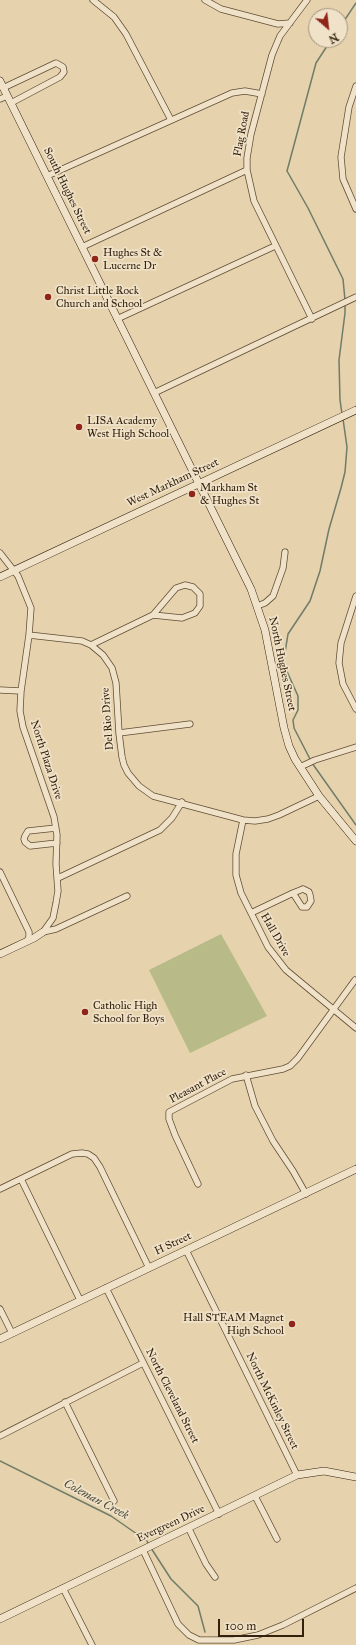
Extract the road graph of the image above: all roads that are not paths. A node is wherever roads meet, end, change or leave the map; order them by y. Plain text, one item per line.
1 (93, 0) edge
2 (205, 0) edge
3 (307, 0) edge
4 (290, 23) junction
5 (2, 85) edge
6 (356, 86) edge
7 (262, 94) junction
8 (8, 96) junction
9 (0, 99) edge
10 (11, 103) junction
11 (171, 120) junction
12 (246, 170) junction
13 (47, 176) junction
14 (356, 209) edge
15 (275, 246) junction
16 (82, 247) junction
17 (356, 297) edge
18 (117, 319) junction
19 (312, 319) junction
20 (154, 393) junction
21 (356, 410) edge
22 (198, 484) junction
23 (285, 552) dead end
24 (0, 553) edge
25 (14, 570) junction
26 (0, 577) edge
27 (356, 596) edge
28 (257, 606) junction
29 (153, 615) junction
30 (29, 635) junction
31 (91, 644) junction
32 (0, 690) edge
33 (21, 691) junction
34 (356, 709) edge
35 (190, 724) dead end
36 (119, 733) junction
37 (356, 747) edge
38 (300, 767) junction
39 (318, 796) junction
40 (182, 802) junction
41 (244, 820) junction
42 (56, 828) junction
43 (356, 841) edge
44 (57, 843) junction
45 (0, 872) edge
46 (58, 878) junction
47 (293, 893) dead end
48 (127, 896) dead end
49 (251, 913) junction
50 (43, 932) junction
51 (27, 941) junction
52 (0, 954) edge
53 (356, 980) edge
54 (334, 1010) junction
55 (356, 1028) edge
56 (246, 1075) junction
57 (356, 1169) edge
58 (21, 1179) junction
59 (198, 1184) dead end
60 (0, 1189) edge
61 (306, 1194) junction
62 (186, 1250) junction
63 (149, 1268) junction
64 (106, 1288) junction
65 (80, 1300) junction
66 (0, 1309) edge
67 (12, 1334) junction
68 (0, 1339) edge
69 (144, 1363) junction
70 (65, 1402) junction
71 (0, 1436) edge
72 (297, 1475) junction
73 (356, 1477) edge
74 (255, 1496) junction
75 (114, 1501) dead end
76 (219, 1514) junction
77 (189, 1529) junction
78 (277, 1539) dead end
79 (148, 1547) junction
80 (215, 1577) dead end
81 (63, 1588) junction
82 (356, 1588) edge
83 (0, 1619) edge
84 (92, 1645) edge

1 - 11 street
2 - 4 street
3 - 4 street, Flag Road
4 - 7 street, Flag Road
5 - 8 street, South Hughes Street
5 - 10 street
6 - 14 street
7 - 11 street
7 - 12 street, Flag Road
8 - 9 street
8 - 10 street, South Hughes Street
10 - 13 street, South Hughes Street
11 - 13 street
12 - 15 street, Flag Road
12 - 16 street
13 - 16 street, South Hughes Street
15 - 18 street
15 - 19 street, Flag Road
16 - 18 street, South Hughes Street
17 - 19 street
18 - 20 street, South Hughes Street
19 - 20 street
20 - 22 street, South Hughes Street
21 - 22 street, West Markham Street
22 - 25 street, West Markham Street
22 - 28 street, North Hughes Street
23 - 28 street
24 - 25 street, North Plaza Drive
25 - 26 street, West Markham Street
25 - 30 street, North Plaza Drive
27 - 34 street
28 - 38 street, North Hughes Street
29 - 29 street
29 - 31 street
30 - 31 street
30 - 33 street, North Plaza Drive
31 - 36 street, Del Rio Drive
32 - 33 street
33 - 42 street, North Plaza Drive
35 - 36 street
36 - 40 street, Del Rio Drive
37 - 38 street
38 - 39 street, North Hughes Street
39 - 41 street, Del Rio Drive
39 - 43 street, North Hughes Street
40 - 41 street, Del Rio Drive
40 - 46 street
41 - 49 street, Hall Drive
42 - 44 street, North Plaza Drive
42 - 44 street
44 - 46 street, North Plaza Drive
45 - 51 street
46 - 50 street, North Plaza Drive
47 - 49 street
48 - 50 street
49 - 54 street, Hall Drive
50 - 51 street
51 - 52 street
53 - 54 street, Pleasant Place
54 - 55 street, Hall Drive
54 - 56 street, Pleasant Place
56 - 59 street, Pleasant Place
56 - 61 street
57 - 61 street, H Street
58 - 60 street
58 - 63 street
58 - 65 street
61 - 62 street, H Street
62 - 63 street, H Street
62 - 72 street, North McKinley Street
63 - 64 street, H Street
64 - 65 street, H Street
64 - 69 street, North Cleveland Street
65 - 67 street, H Street
66 - 67 street
67 - 68 street, H Street
69 - 70 street
69 - 76 street, North Cleveland Street
70 - 71 street
70 - 75 street
72 - 73 street, Evergreen Drive
72 - 74 street, Evergreen Drive
74 - 76 street, Evergreen Drive
74 - 78 street
76 - 77 street, Evergreen Drive
77 - 79 street, Evergreen Drive
77 - 80 street
79 - 81 street, Evergreen Drive
79 - 82 street
81 - 83 street, Evergreen Drive
81 - 84 street

